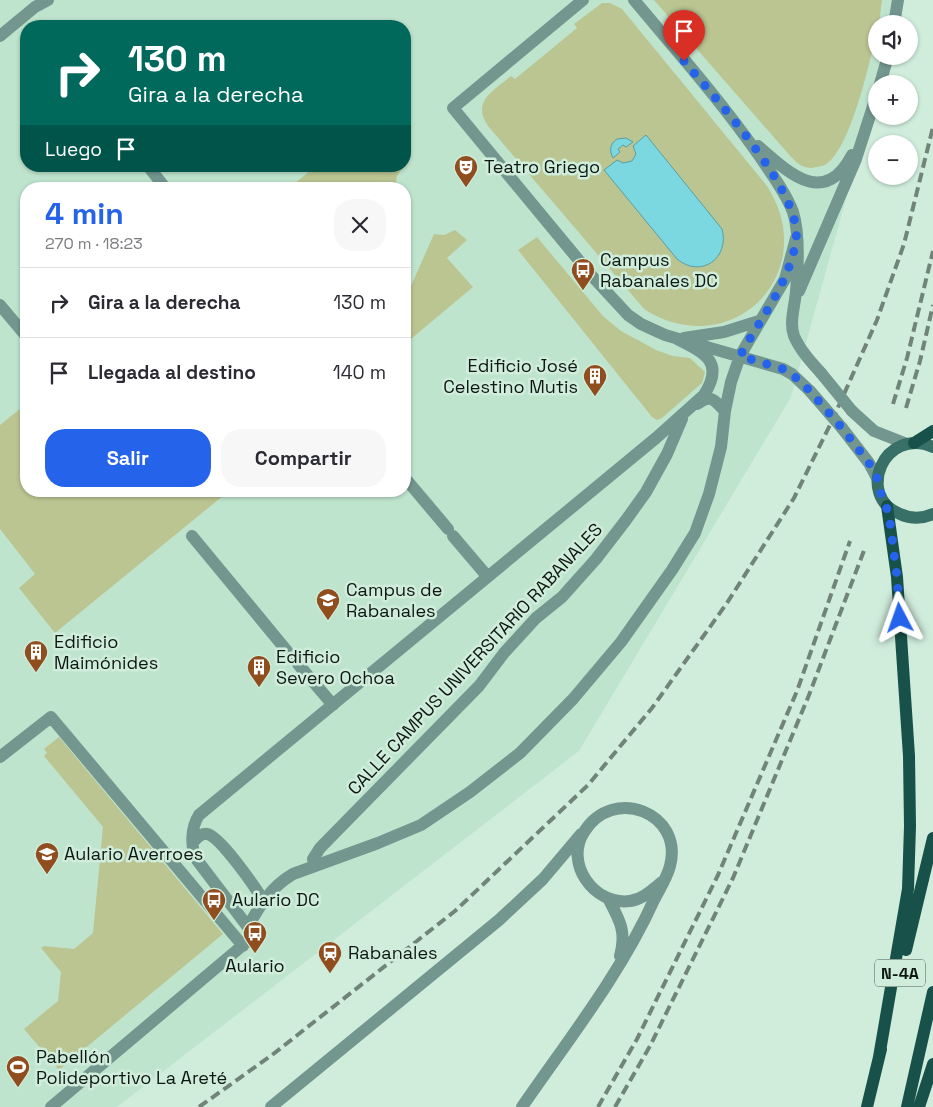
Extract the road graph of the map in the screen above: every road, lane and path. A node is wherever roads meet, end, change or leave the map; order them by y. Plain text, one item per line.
1 (48, 0) edge
2 (583, 0) edge
3 (634, 0) edge
4 (898, 0) edge
5 (896, 15) edge
6 (0, 36) edge
7 (868, 123) edge
8 (866, 129) junction
9 (742, 132) junction
10 (153, 172) edge
11 (161, 182) edge
12 (796, 238) junction
13 (795, 300) junction
14 (0, 305) edge
15 (759, 321) junction
16 (20, 329) edge
17 (677, 339) junction
18 (740, 356) junction
19 (688, 410) junction
20 (725, 411) junction
21 (933, 431) edge
22 (911, 444) junction
23 (933, 448) edge
24 (878, 480) junction
25 (411, 485) edge
26 (887, 506) junction
27 (932, 515) edge
28 (192, 536) dead end
29 (487, 576) junction
30 (333, 705) junction
31 (0, 757) edge
32 (593, 819) junction
33 (933, 838) edge
34 (194, 841) junction
35 (318, 864) junction
36 (662, 882) junction
37 (608, 898) junction
38 (264, 900) junction
39 (248, 926) junction
40 (243, 946) junction
41 (933, 992) edge
42 (598, 998) junction
43 (880, 1057) junction
44 (933, 1064) edge
45 (51, 1107) edge
46 (270, 1107) edge
47 (522, 1107) edge
48 (867, 1107) edge
49 (906, 1107) edge
50 (919, 1107) edge

1 - 6 street
2 - 17 street, CALLE CAMPUS UNIVERSITARIO RABANALES
3 - 9 street
4 - 5 street
7 - 8 street
8 - 9 street
8 - 13 street
9 - 12 street
10 - 11 street
12 - 13 street
12 - 15 street
13 - 22 street, bridge
14 - 16 street
15 - 17 street, CALLE CAMPUS UNIVERSITARIO RABANALES
15 - 18 street
17 - 18 street, CALLE CAMPUS UNIVERSITARIO RABANALES
17 - 19 street, CALLE CAMPUS UNIVERSITARIO RABANALES
18 - 20 street
18 - 24 street, CALLE CAMPUS UNIVERSITARIO RABANALES, bridge
19 - 20 street, CALLE CAMPUS UNIVERSITARIO RABANALES
19 - 29 street, CALLE CAMPUS UNIVERSITARIO RABANALES
19 - 35 street, CALLE CAMPUS UNIVERSITARIO RABANALES
20 - 35 street
21 - 22 main road
22 - 23 street
22 - 24 street
24 - 26 street
25 - 29 street
26 - 27 street
26 - 43 main road
28 - 30 street
29 - 30 street, CALLE CAMPUS UNIVERSITARIO RABANALES
30 - 34 street, CALLE CAMPUS UNIVERSITARIO RABANALES
31 - 40 street
32 - 36 street
32 - 37 street
32 - 46 street
33 - 43 main road, N-4A
34 - 38 street
34 - 39 street, CALLE CAMPUS UNIVERSITARIO RABANALES
35 - 38 street
36 - 37 street
36 - 42 street
37 - 42 street
38 - 39 street
39 - 40 street
40 - 45 street
41 - 49 main road, N-4A
42 - 47 street
43 - 48 main road, N-4A
44 - 50 main road

